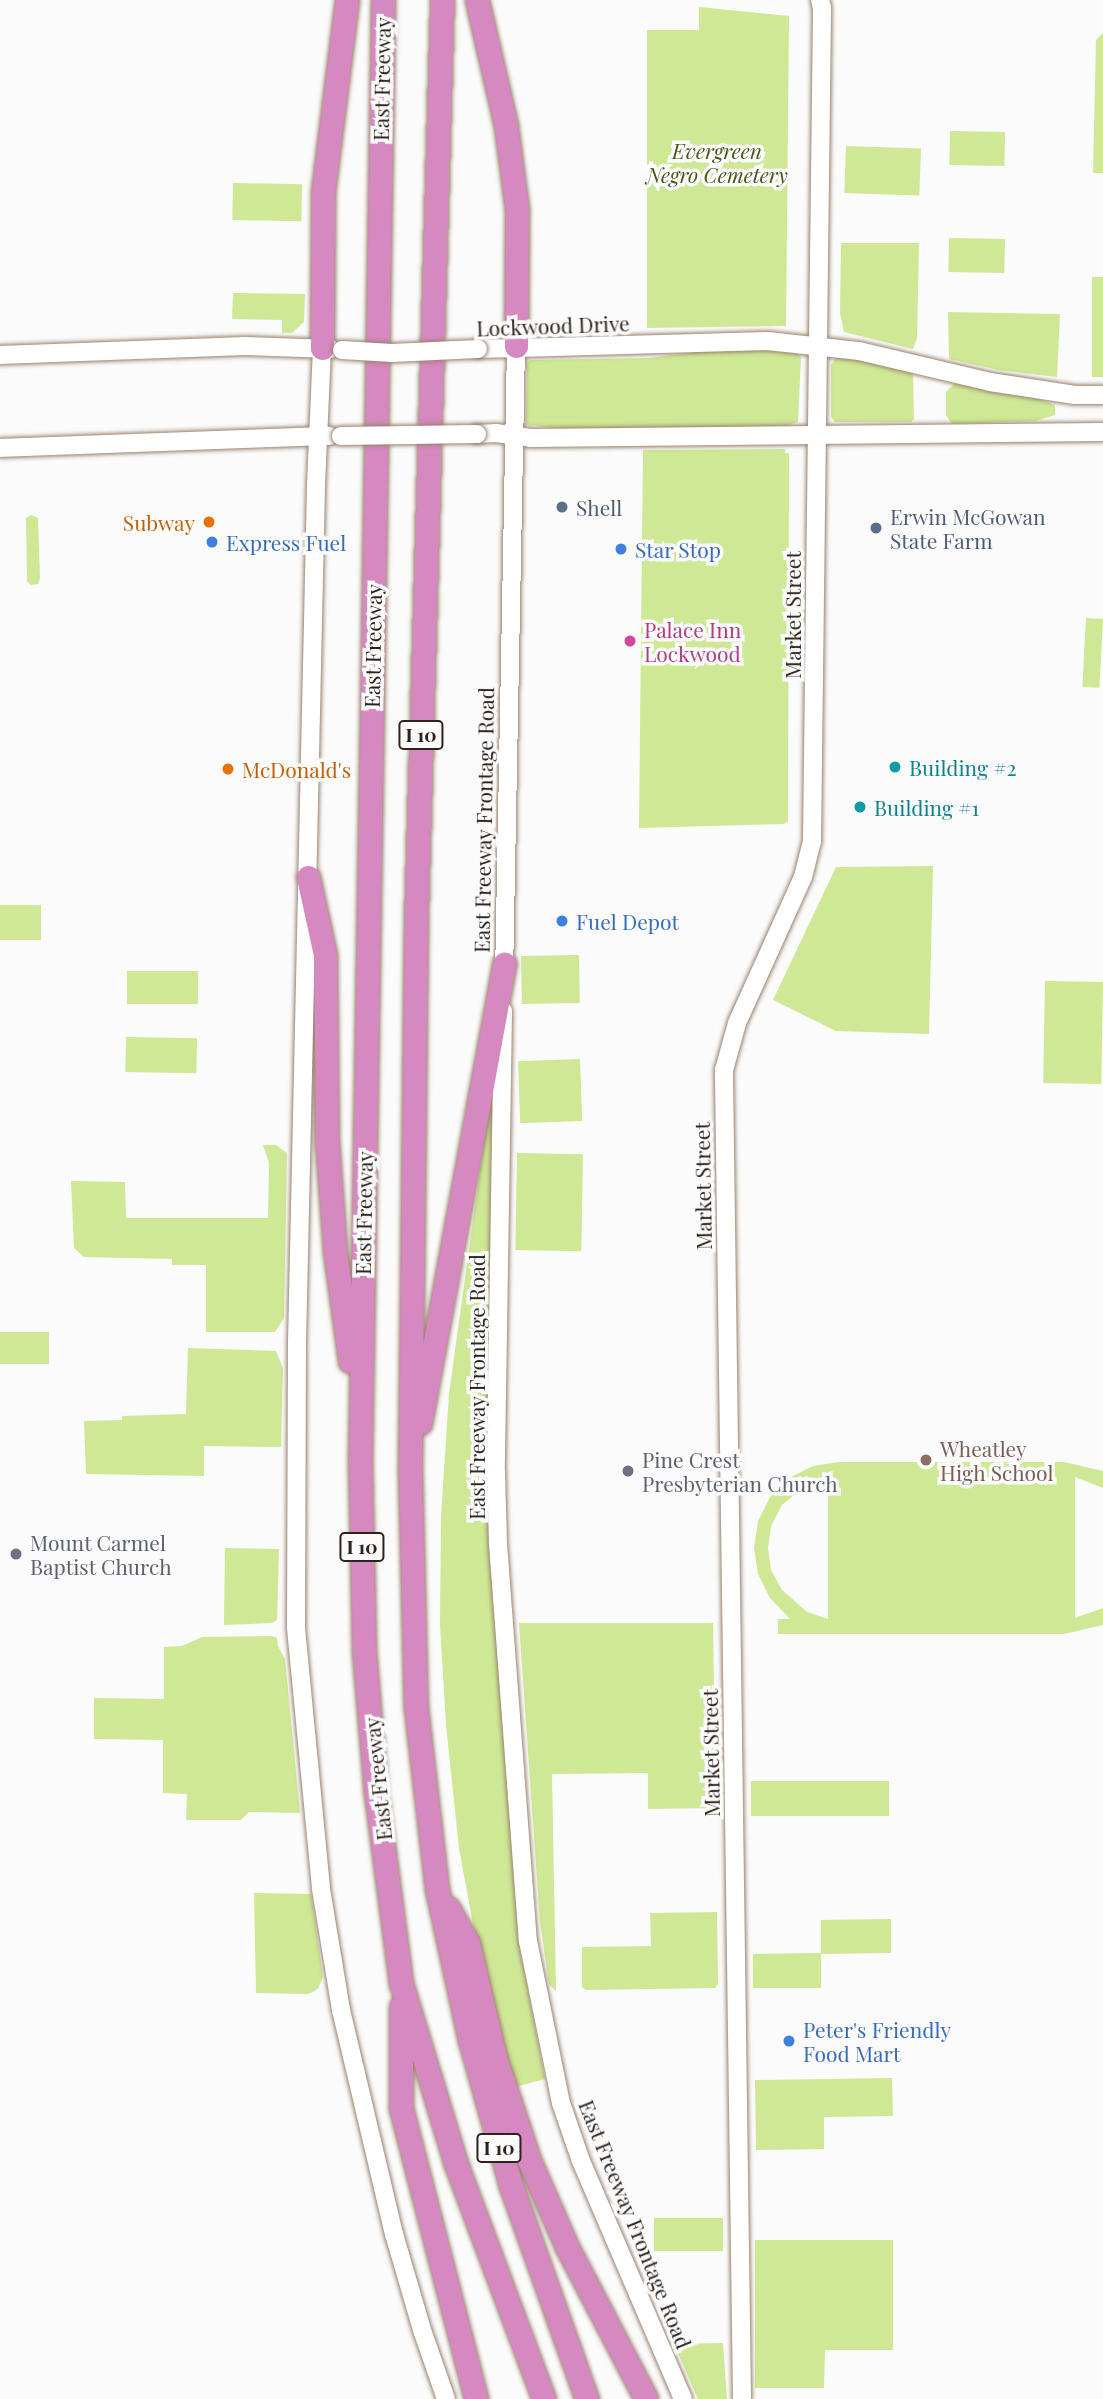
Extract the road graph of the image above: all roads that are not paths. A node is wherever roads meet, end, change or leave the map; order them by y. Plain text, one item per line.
1 (347, 0) edge
2 (383, 0) edge
3 (442, 0) edge
4 (477, 0) edge
5 (820, 0) edge
6 (816, 345) junction
7 (516, 346) junction
8 (332, 349) junction
9 (0, 355) edge
10 (1103, 395) edge
11 (1103, 432) edge
12 (816, 434) junction
13 (319, 436) junction
14 (514, 438) junction
15 (0, 448) edge
16 (308, 877) junction
17 (504, 964) junction
18 (360, 1457) junction
19 (410, 1470) junction
20 (437, 1889) junction
21 (401, 1983) junction
22 (740, 2396) edge
23 (446, 2399) edge
24 (476, 2399) edge
25 (544, 2399) edge
26 (587, 2399) edge
27 (646, 2399) edge
28 (683, 2399) edge

1 - 8 highway
2 - 18 highway, East Freeway / I 10
3 - 19 highway, I 10
4 - 7 highway
5 - 6 main road, Market Street
6 - 7 main road, Lockwood Drive
6 - 10 main road, Lockwood Drive
6 - 12 main road, Market Street
7 - 8 main road, Lockwood Drive, bridge
7 - 14 main road, East Freeway Frontage Road
8 - 9 main road, Lockwood Drive
8 - 13 main road
11 - 12 main road
12 - 14 main road
12 - 22 main road, Market Street
13 - 14 main road, bridge
13 - 15 main road
13 - 16 main road
14 - 17 main road, East Freeway Frontage Road
16 - 18 highway
16 - 23 main road
17 - 19 highway
17 - 28 main road, East Freeway Frontage Road
18 - 21 highway, East Freeway / I 10
19 - 20 highway, I 10
20 - 26 highway, I 10
20 - 27 highway
21 - 24 highway
21 - 25 highway, East Freeway / I 10

